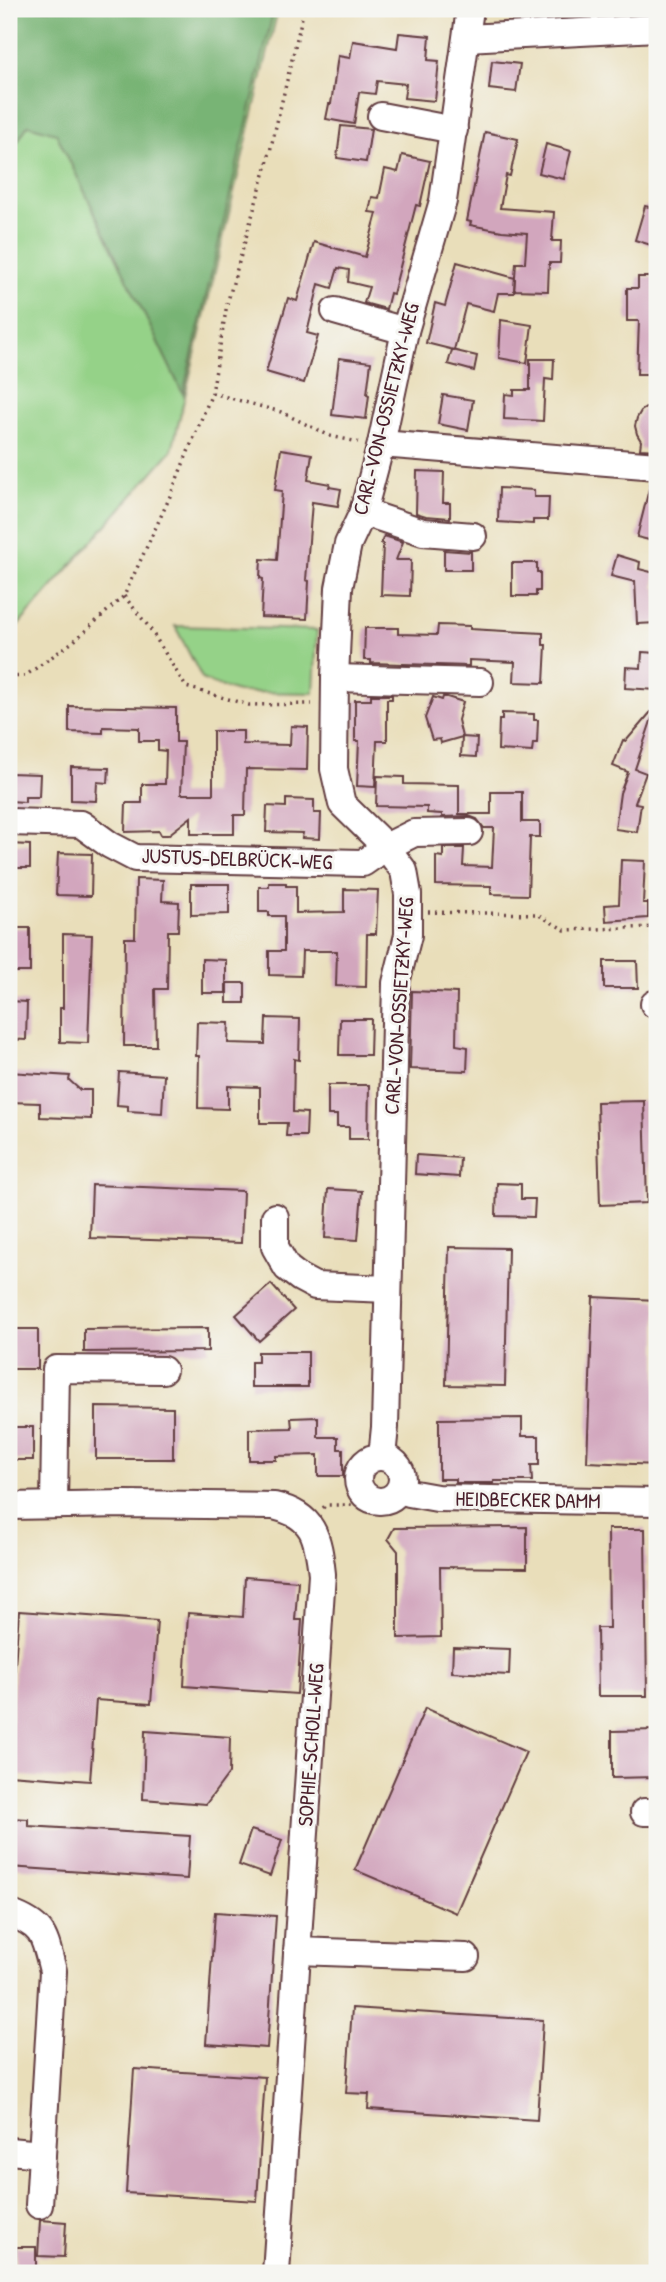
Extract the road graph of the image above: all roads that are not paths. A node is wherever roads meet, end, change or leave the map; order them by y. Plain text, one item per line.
1 (470, 9) edge
2 (657, 28) edge
3 (467, 38) junction
4 (381, 116) dead end
5 (454, 130) junction
6 (335, 311) dead end
7 (405, 331) junction
8 (381, 444) junction
9 (657, 466) edge
10 (362, 512) junction
11 (473, 536) dead end
12 (480, 682) dead end
13 (335, 691) junction
14 (9, 822) edge
15 (469, 832) dead end
16 (386, 847) junction
17 (275, 1217) dead end
18 (388, 1289) junction
19 (163, 1370) dead end
20 (382, 1457) junction
21 (401, 1488) junction
22 (657, 1502) edge
23 (54, 1505) junction
24 (9, 1506) edge
25 (9, 1913) edge
26 (297, 1951) junction
27 (466, 1957) dead end
28 (9, 2151) edge
29 (42, 2154) junction
30 (39, 2205) dead end
31 (276, 2273) edge

1 - 3 street, CARL-VON-OSSIETZKY-WEG
2 - 3 street
3 - 5 street, CARL-VON-OSSIETZKY-WEG
4 - 5 street
5 - 7 street, CARL-VON-OSSIETZKY-WEG
6 - 7 street
7 - 8 street, CARL-VON-OSSIETZKY-WEG
8 - 9 street
8 - 10 street, CARL-VON-OSSIETZKY-WEG
10 - 11 street
10 - 13 street, CARL-VON-OSSIETZKY-WEG
12 - 13 street
13 - 16 street, CARL-VON-OSSIETZKY-WEG
14 - 16 street, JUSTUS-DELBRÜCK-WEG
15 - 16 street, JUSTUS-DELBRÜCK-WEG
16 - 18 street, CARL-VON-OSSIETZKY-WEG
17 - 18 street
18 - 20 street, CARL-VON-OSSIETZKY-WEG
19 - 23 street
20 - 21 street
20 - 21 street
21 - 22 street, HEIDBECKER DAMM
23 - 24 street
23 - 26 street, SOPHIE-SCHOLL-WEG
25 - 29 street
26 - 27 street
26 - 31 street, SOPHIE-SCHOLL-WEG
28 - 29 street
29 - 30 street

